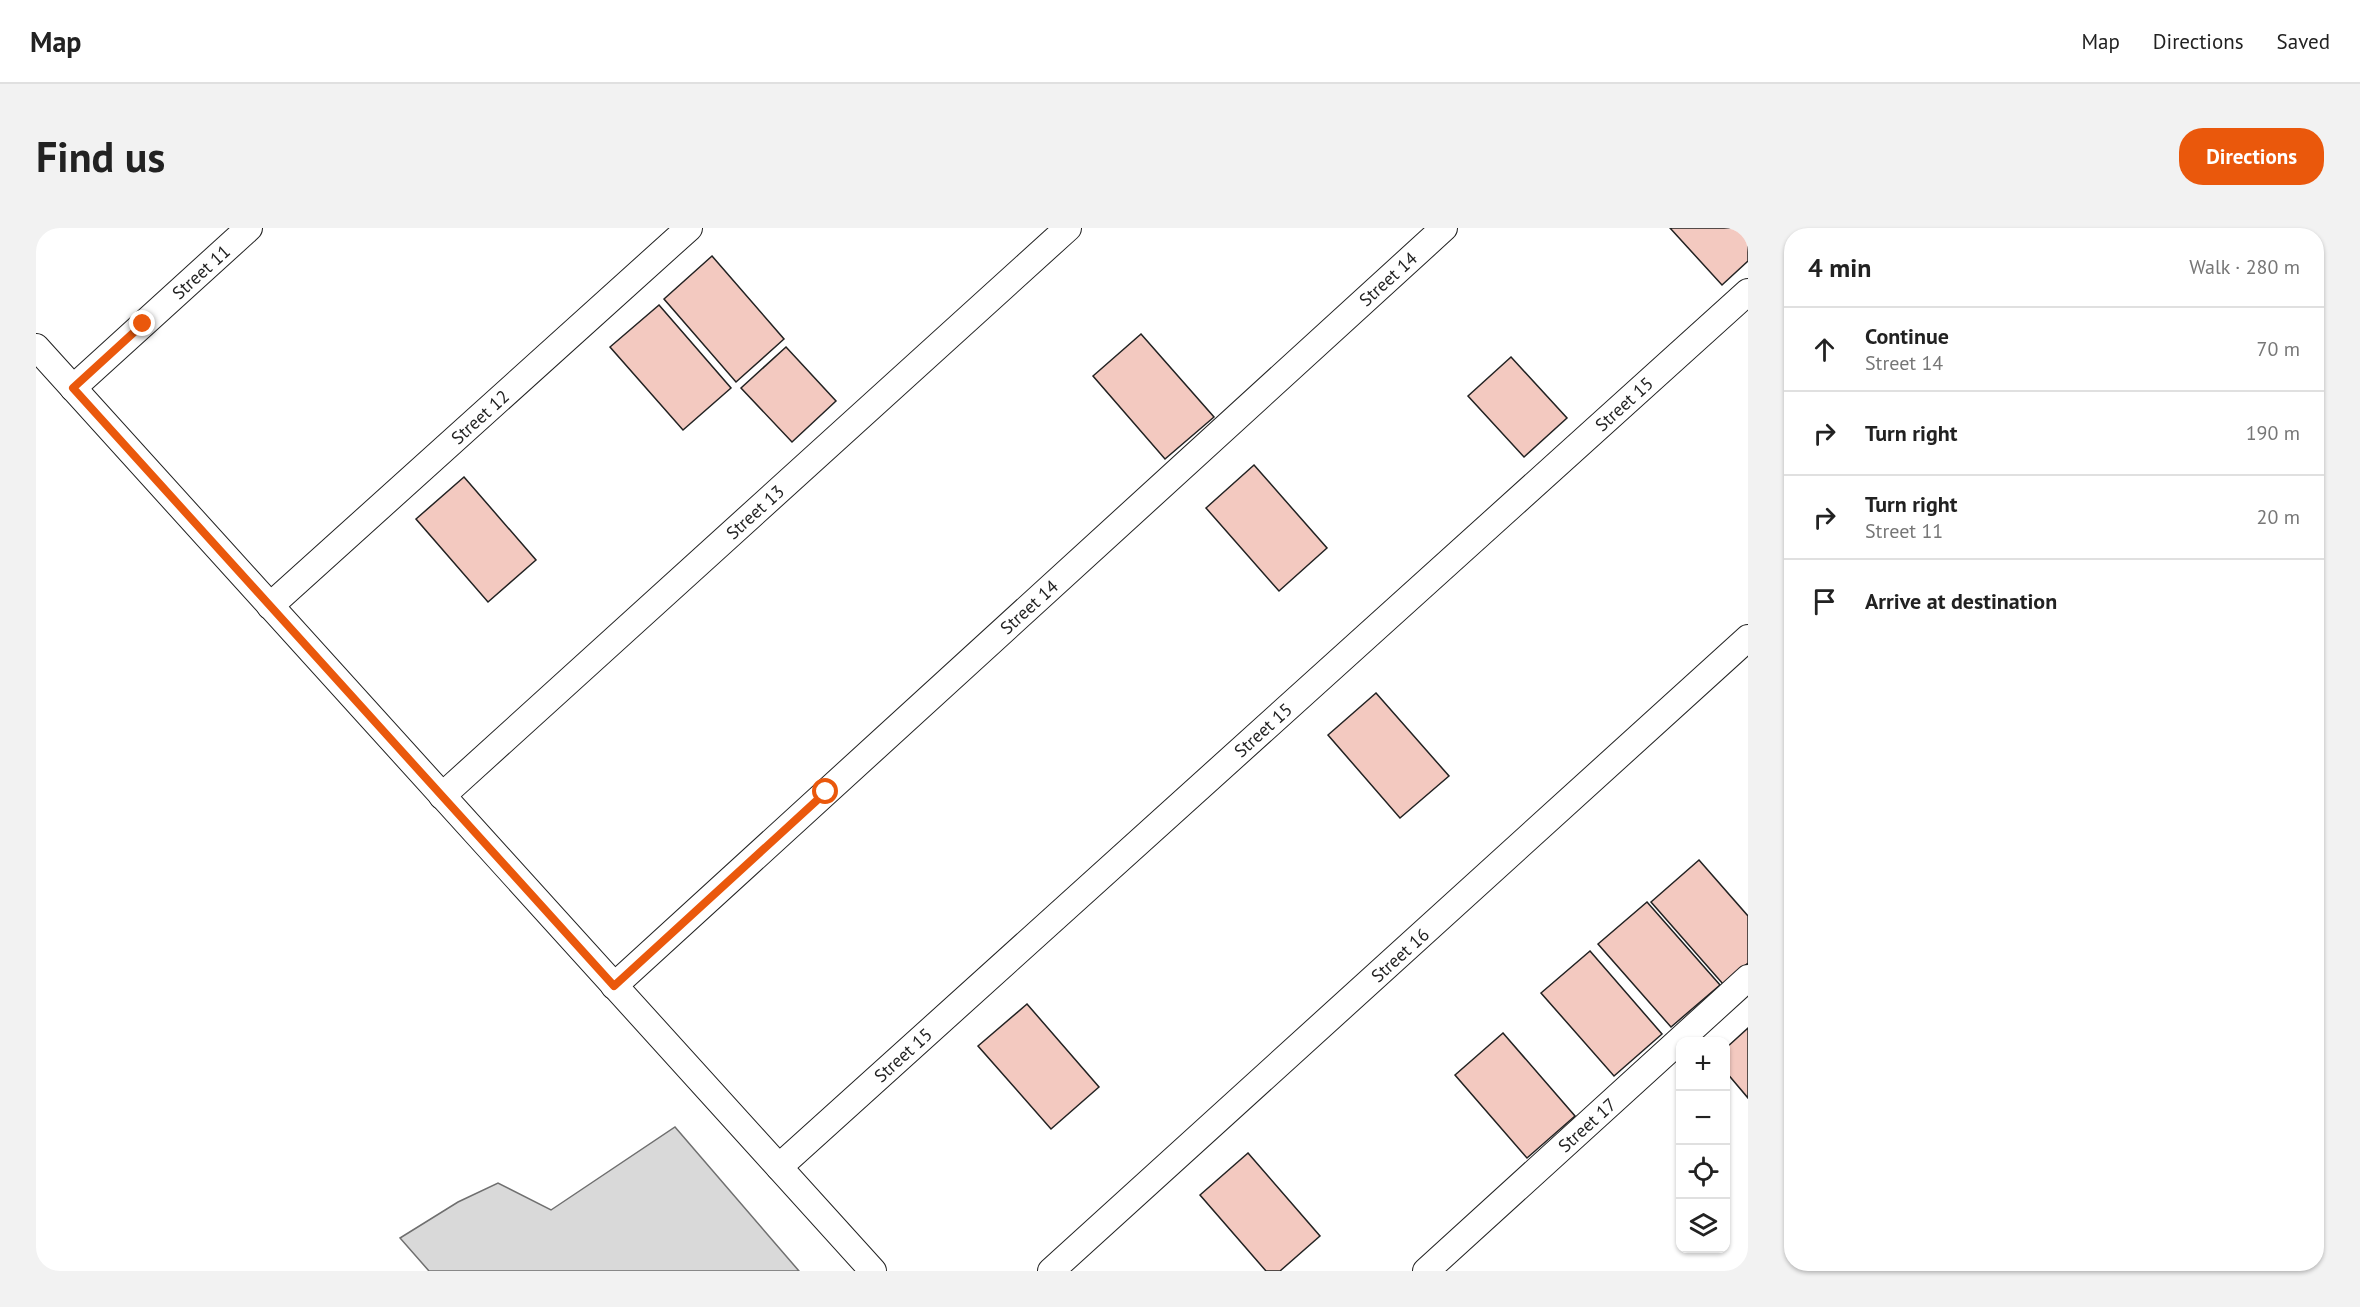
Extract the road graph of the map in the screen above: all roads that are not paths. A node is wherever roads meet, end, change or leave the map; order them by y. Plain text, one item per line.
1 (249, 228) edge
2 (689, 228) edge
3 (1068, 228) edge
4 (1444, 228) edge
5 (1748, 292) edge
6 (36, 347) edge
7 (73, 388) junction
8 (270, 606) junction
9 (1748, 638) edge
10 (442, 796) junction
11 (1748, 978) edge
12 (614, 986) junction
13 (779, 1167) junction
14 (873, 1271) edge
15 (1051, 1271) edge
16 (1426, 1271) edge

1 - 7 street, Street 11
2 - 8 street, Street 12
3 - 10 street, Street 13
4 - 12 street, Street 14
5 - 13 street, Street 15
6 - 7 street
7 - 8 street
8 - 10 street
9 - 15 street, Street 16
10 - 12 street
11 - 16 street, Street 17
12 - 13 street
13 - 14 street

